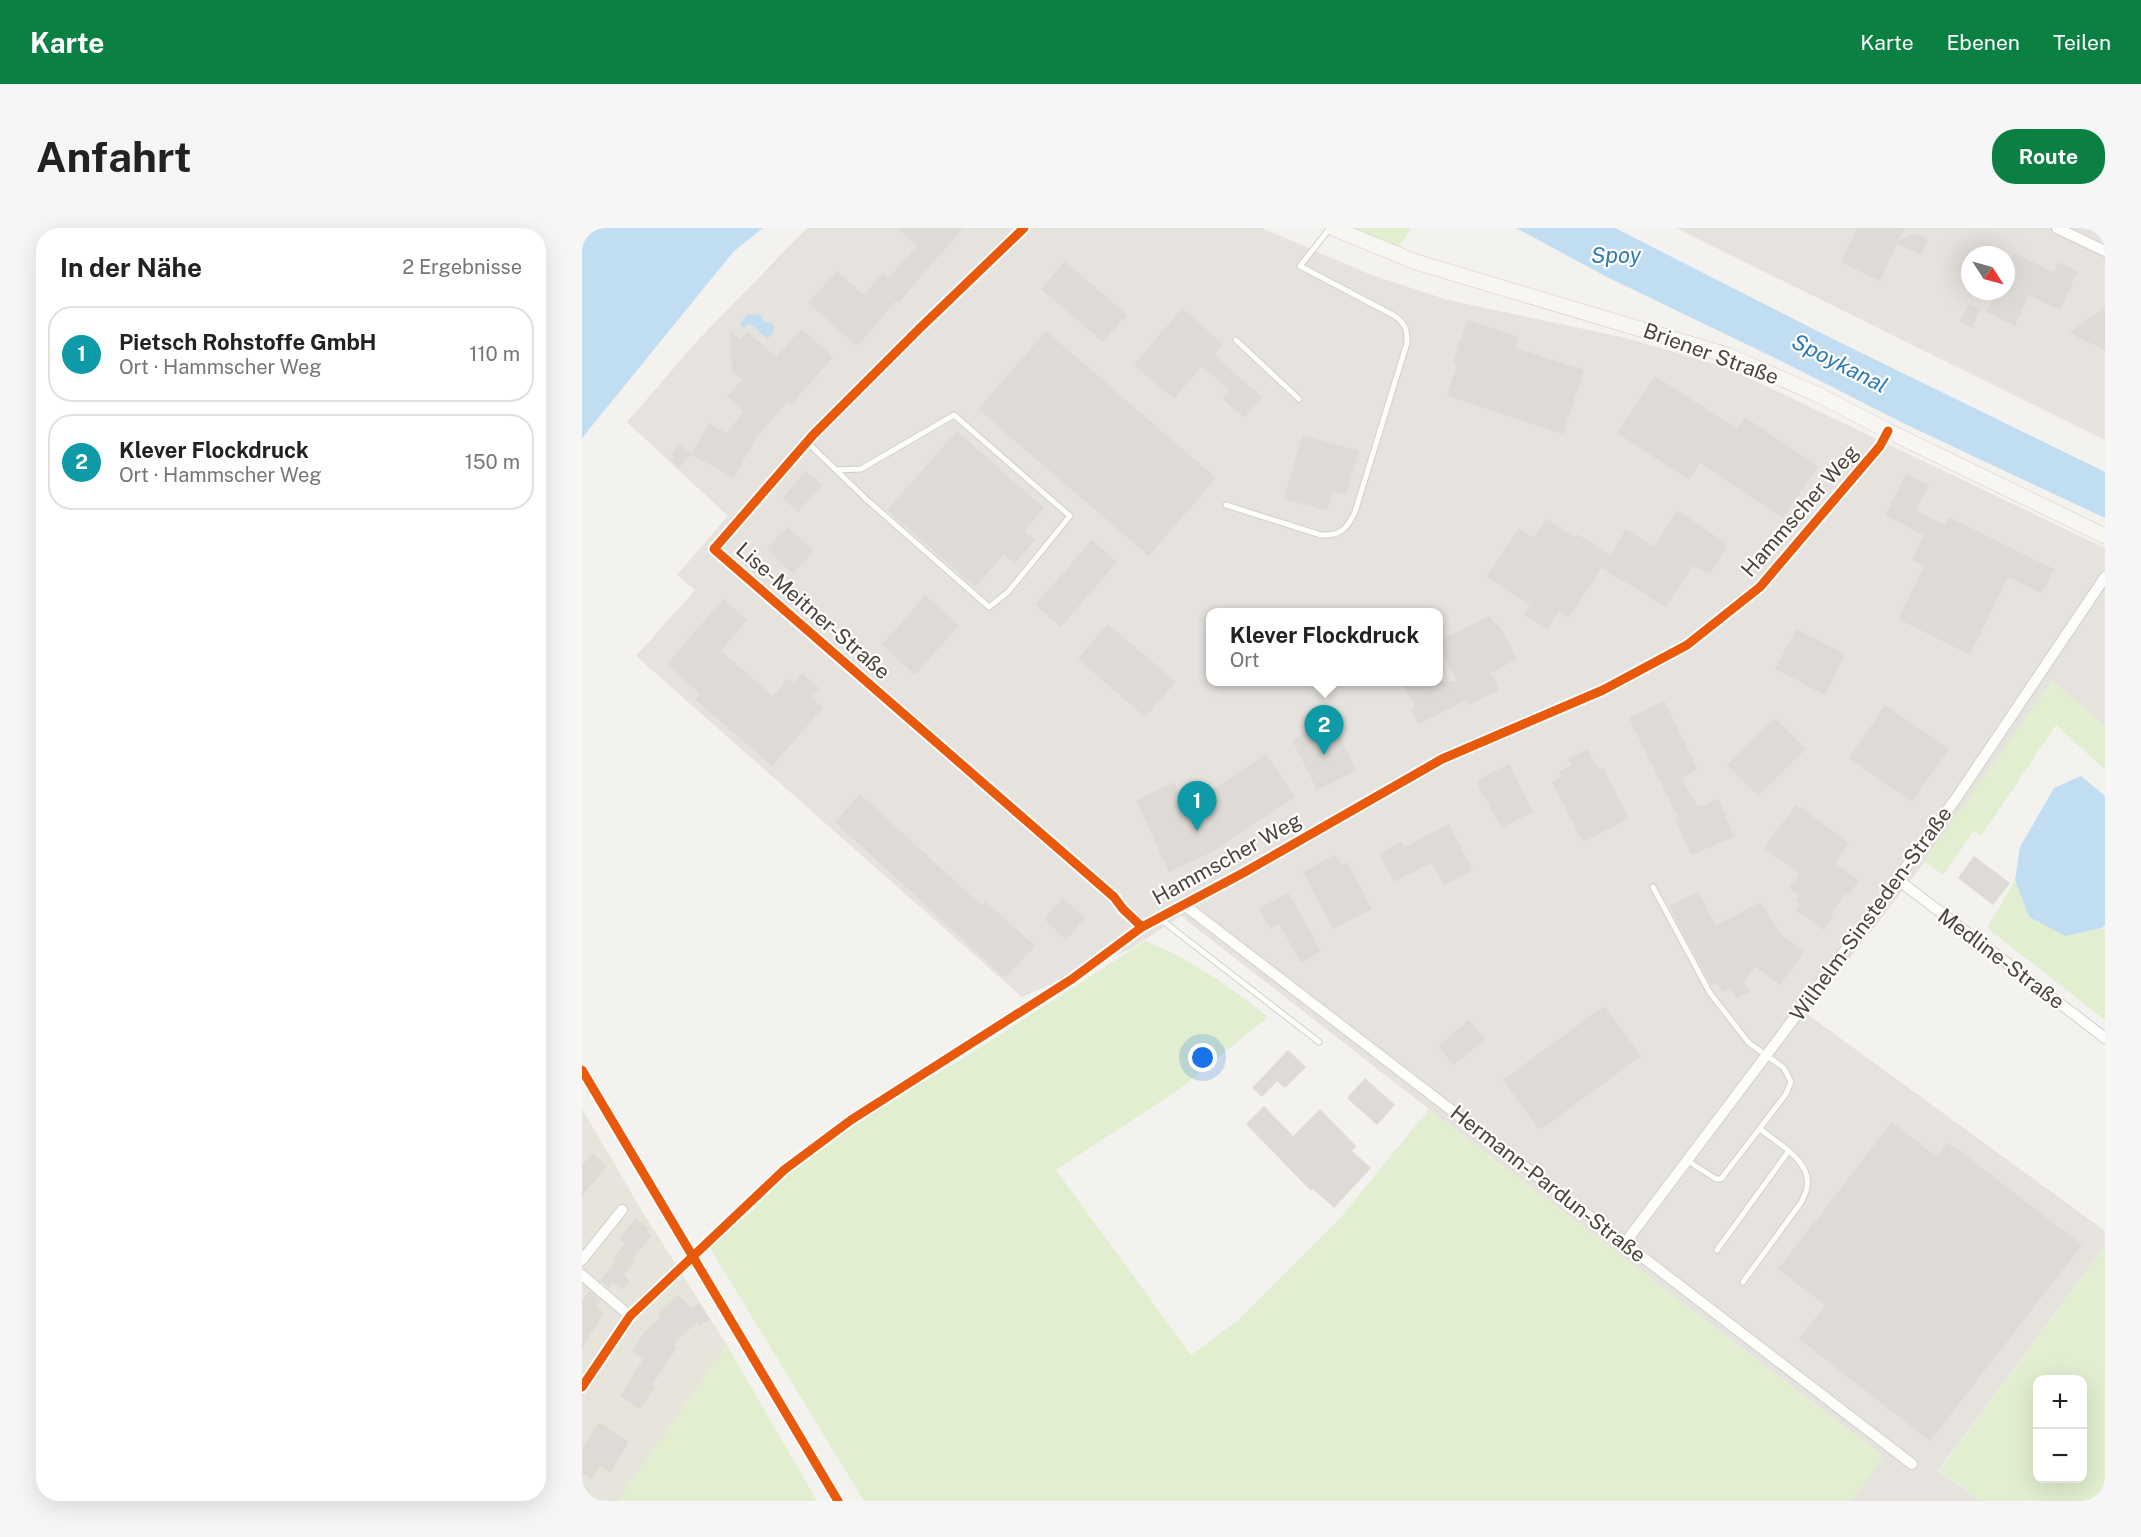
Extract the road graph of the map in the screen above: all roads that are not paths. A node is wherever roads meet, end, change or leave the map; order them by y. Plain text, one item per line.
1 (1024, 228) edge
2 (1332, 228) edge
3 (2057, 228) edge
4 (2105, 251) edge
5 (1236, 340) dead end
6 (1299, 399) dead end
7 (1888, 431) junction
8 (807, 442) junction
9 (836, 470) junction
10 (1226, 505) dead end
11 (2105, 536) edge
12 (2105, 577) edge
13 (1897, 879) junction
14 (1653, 887) dead end
15 (1184, 904) junction
16 (1159, 917) junction
17 (1142, 927) junction
18 (2105, 1038) edge
19 (1319, 1042) dead end
20 (1766, 1056) junction
21 (1760, 1129) junction
22 (1788, 1152) junction
23 (1688, 1161) junction
24 (622, 1210) dead end
25 (1624, 1243) junction
26 (1717, 1250) dead end
27 (582, 1260) edge
28 (582, 1275) edge
29 (1743, 1282) dead end
30 (630, 1316) junction
31 (582, 1387) edge
32 (1912, 1464) dead end

1 - 8 street, Lise-Meitner-Straße
2 - 7 street, Briener Straße
2 - 10 lane
3 - 4 street
5 - 6 lane
7 - 11 street, Briener Straße
7 - 15 street, Hammscher Weg
8 - 9 lane
8 - 17 street, Lise-Meitner-Straße
9 - 9 lane
12 - 13 street, Wilhelm-Sinsteden-Straße
13 - 18 street, Medline-Straße
13 - 20 street, Wilhelm-Sinsteden-Straße
14 - 20 lane
15 - 16 street, Hammscher Weg
15 - 25 street, Hermann-Pardun-Straße
16 - 17 street, Hammscher Weg
16 - 19 lane
17 - 30 street, Hammscher Weg
20 - 21 lane
20 - 23 street, Wilhelm-Sinsteden-Straße
21 - 22 lane
21 - 23 lane
22 - 26 lane
22 - 29 lane
23 - 25 street, Wilhelm-Sinsteden-Straße
24 - 27 street
25 - 32 street, Hermann-Pardun-Straße
28 - 30 street
30 - 31 street, Hammscher Weg

